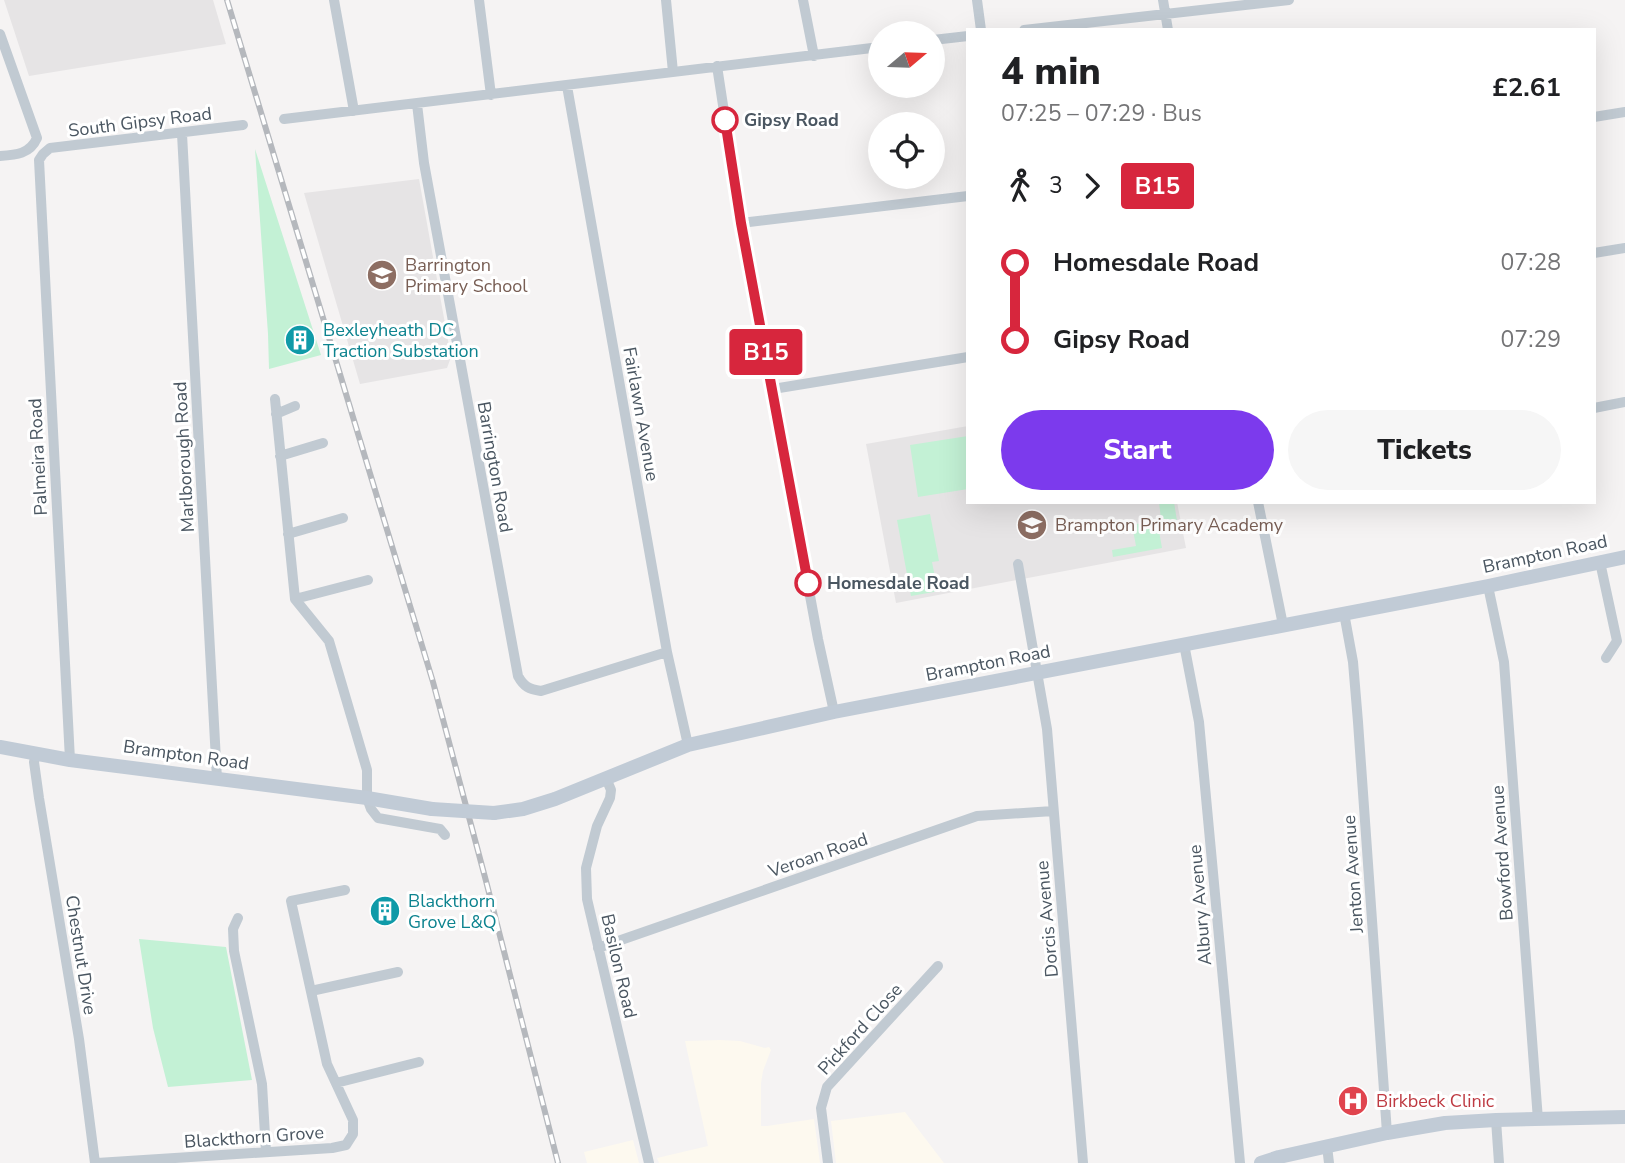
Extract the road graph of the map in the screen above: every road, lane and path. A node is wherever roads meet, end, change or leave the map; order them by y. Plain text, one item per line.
1 (334, 0) edge
2 (479, 0) edge
3 (666, 0) edge
4 (803, 0) edge
5 (977, 0) edge
6 (1163, 0) edge
7 (1289, 0) edge
8 (1165, 13) junction
9 (981, 28) edge
10 (1041, 28) edge
11 (1168, 28) edge
12 (0, 34) edge
13 (966, 36) edge
14 (945, 39) edge
15 (868, 48) edge
16 (814, 55) junction
17 (717, 66) junction
18 (673, 72) junction
19 (567, 86) junction
20 (491, 95) junction
21 (417, 104) junction
22 (354, 111) junction
23 (1625, 113) edge
24 (1596, 117) edge
25 (284, 119) dead end
26 (243, 125) dead end
27 (182, 134) junction
28 (43, 154) joint
29 (0, 156) edge
30 (966, 196) edge
31 (741, 223) junction
32 (1625, 248) edge
33 (1596, 253) edge
34 (966, 357) edge
35 (773, 389) junction
36 (275, 399) dead end
37 (1625, 402) edge
38 (295, 405) dead end
39 (1596, 408) edge
40 (276, 414) junction
41 (323, 443) dead end
42 (280, 456) junction
43 (1258, 504) edge
44 (343, 518) dead end
45 (288, 534) junction
46 (1625, 557) edge
47 (1600, 562) junction
48 (1018, 564) dead end
49 (368, 580) dead end
50 (1488, 586) junction
51 (295, 599) junction
52 (1343, 613) junction
53 (1283, 625) junction
54 (1184, 645) junction
55 (667, 652) junction
56 (1605, 658) dead end
57 (1037, 673) junction
58 (834, 712) junction
59 (688, 746) junction
60 (0, 747) edge
61 (36, 753) junction
62 (71, 760) junction
63 (606, 778) junction
64 (217, 779) junction
65 (367, 798) junction
66 (1053, 811) junction
67 (445, 835) dead end
68 (345, 890) dead end
69 (238, 918) dead end
70 (598, 948) junction
71 (938, 966) dead end
72 (398, 972) dead end
73 (311, 992) junction
74 (419, 1062) dead end
75 (336, 1083) junction
76 (1625, 1117) edge
77 (1538, 1120) junction
78 (1496, 1121) junction
79 (1387, 1133) junction
80 (1327, 1146) junction
81 (266, 1152) junction
82 (96, 1163) edge
83 (649, 1163) edge
84 (828, 1163) edge
85 (1083, 1163) edge
86 (1240, 1163) edge
87 (1261, 1163) edge
88 (1329, 1163) edge
89 (1499, 1163) edge

1 - 22 street
2 - 20 street
3 - 18 street
4 - 16 street
5 - 9 street
6 - 8 street
7 - 8 street
8 - 10 street
8 - 11 street
12 - 29 street
13 - 14 street
15 - 16 street
16 - 17 street
17 - 18 street
17 - 31 street
18 - 19 street
19 - 20 street
19 - 55 street, Fairlawn Avenue
20 - 21 street
21 - 22 street
21 - 55 street, Barrington Road
22 - 25 street
23 - 24 street
26 - 27 street, South Gipsy Road
27 - 28 street, South Gipsy Road
27 - 64 street, Marlborough Road
28 - 62 street, Palmeira Road
30 - 31 street
31 - 35 street
32 - 33 street
34 - 35 street
35 - 58 street
36 - 40 street
37 - 39 street
38 - 40 street
40 - 42 street
41 - 42 street
42 - 45 street
43 - 53 street
44 - 45 street
45 - 51 street
46 - 47 street, Brampton Road
47 - 50 street, Brampton Road
47 - 56 street
48 - 57 street, Dorcis Avenue
49 - 51 street
50 - 52 street, Brampton Road
50 - 77 street, Bowford Avenue
51 - 65 street
52 - 53 street, Brampton Road
52 - 79 street, Jenton Avenue
53 - 54 street, Brampton Road
54 - 57 street, Brampton Road
54 - 86 street, Albury Avenue
55 - 59 street, Fairlawn Avenue
57 - 58 street, Brampton Road
57 - 66 street, Dorcis Avenue
58 - 59 street, Brampton Road
59 - 63 street, Brampton Road
60 - 61 street, Brampton Road
61 - 62 street, Brampton Road
61 - 82 street, Chestnut Drive
62 - 64 street, Brampton Road
63 - 65 street, Brampton Road, bridge
63 - 70 street, Basilon Road
64 - 65 street, Brampton Road
65 - 67 street
66 - 70 street, Veroan Road
66 - 85 street, Dorcis Avenue
68 - 73 street, Blackthorn Grove
69 - 81 street
70 - 83 street, Basilon Road
71 - 84 street, Pickford Close
72 - 73 street
73 - 75 street, Blackthorn Grove
74 - 75 street
75 - 81 street, Blackthorn Grove
76 - 77 street
77 - 78 street
78 - 79 street
78 - 89 street
79 - 80 street
80 - 87 street
80 - 88 street
81 - 82 street, Blackthorn Grove

